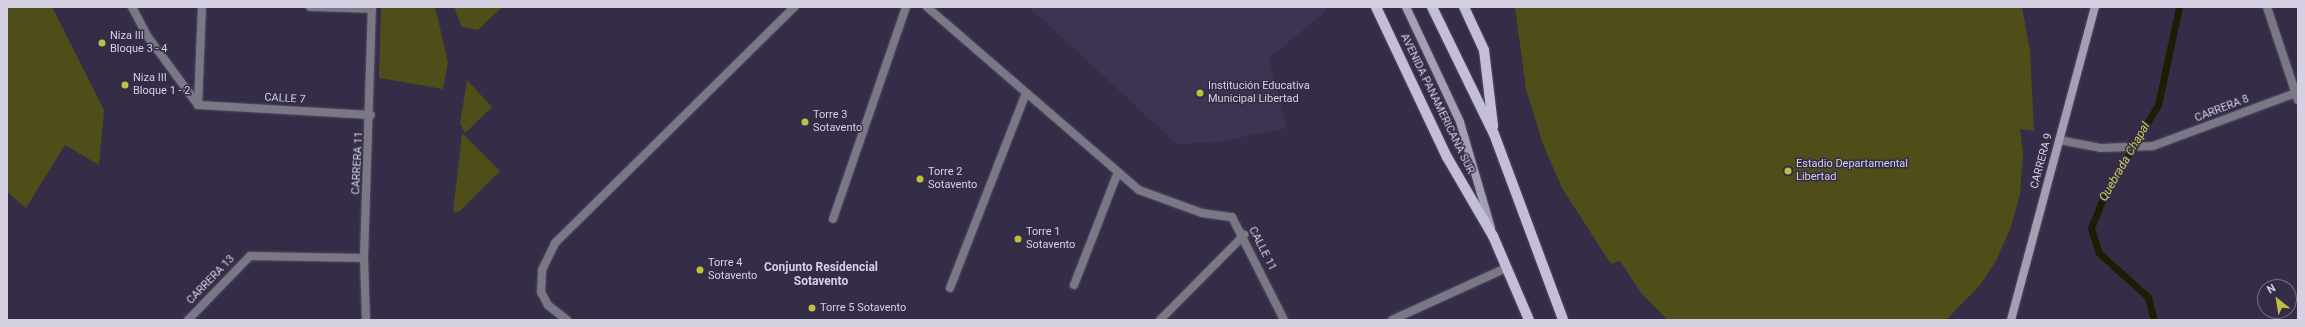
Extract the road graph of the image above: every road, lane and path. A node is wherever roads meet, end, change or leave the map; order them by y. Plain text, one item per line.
1 (132, 7) edge
2 (202, 7) edge
3 (310, 7) edge
4 (794, 7) edge
5 (906, 7) edge
6 (926, 7) edge
7 (1376, 7) edge
8 (1406, 7) edge
9 (1432, 7) edge
10 (1464, 7) edge
11 (2095, 7) edge
12 (2267, 7) edge
13 (372, 8) edge
14 (1026, 93) junction
15 (2297, 95) edge
16 (198, 105) junction
17 (371, 115) junction
18 (1494, 134) junction
19 (2059, 140) junction
20 (1118, 172) junction
21 (833, 219) dead end
22 (1244, 235) junction
23 (1493, 236) junction
24 (364, 258) junction
25 (1506, 268) junction
26 (1074, 284) dead end
27 (950, 288) dead end
28 (188, 320) edge
29 (366, 320) edge
30 (567, 320) edge
31 (1160, 320) edge
32 (1284, 320) edge
33 (1392, 320) edge
34 (1530, 320) edge
35 (1563, 320) edge
36 (2011, 320) edge

1 - 16 street
2 - 16 street
3 - 13 street
4 - 30 street
5 - 21 street
6 - 14 street, CALLE 11
7 - 23 main road, AVENIDA PANAMERICANA SUR
8 - 23 main road
9 - 18 main road
10 - 18 main road
11 - 19 main road, CARRERA 9
12 - 15 street
13 - 17 street, CARRERA 11
14 - 20 street, CALLE 11
14 - 27 street
15 - 19 street, CARRERA 8
16 - 17 street, CALLE 7
17 - 24 street, CARRERA 11
18 - 35 main road
19 - 36 main road, CARRERA 9
20 - 22 street, CALLE 11
20 - 26 street
22 - 31 street
22 - 32 street, CALLE 11
23 - 25 main road, AVENIDA PANAMERICANA SUR
24 - 28 street, CARRERA 13
24 - 29 street, CARRERA 11
25 - 33 street
25 - 34 main road, AVENIDA PANAMERICANA SUR

